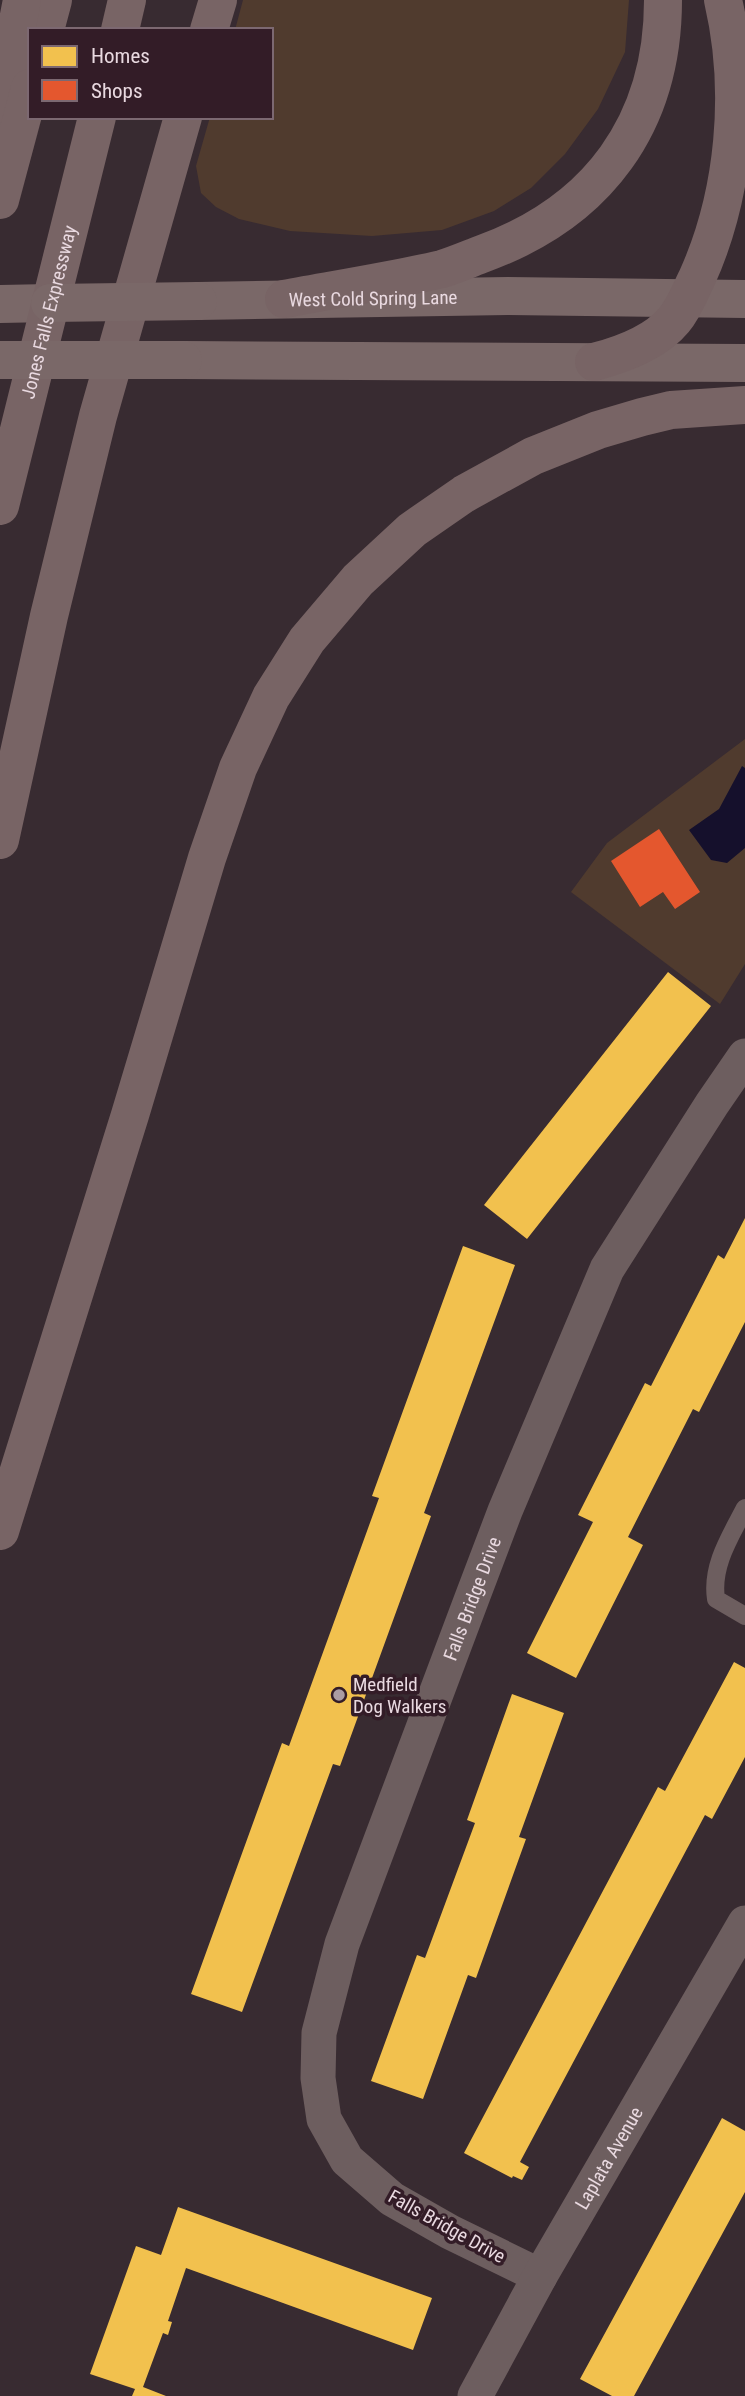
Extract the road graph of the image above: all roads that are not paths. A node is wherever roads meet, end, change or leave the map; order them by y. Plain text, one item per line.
1 (22, 0) edge
2 (53, 0) edge
3 (127, 0) edge
4 (218, 0) edge
5 (663, 0) edge
6 (723, 0) edge
7 (46, 28) edge
8 (120, 28) edge
9 (210, 28) edge
10 (28, 95) edge
11 (0, 113) edge
12 (97, 119) edge
13 (182, 119) edge
14 (0, 200) edge
15 (284, 299) junction
16 (687, 299) junction
17 (745, 299) edge
18 (0, 304) edge
19 (0, 359) edge
20 (594, 362) junction
21 (745, 363) edge
22 (745, 405) edge
23 (0, 506) edge
24 (0, 840) edge
25 (745, 1056) edge
26 (745, 1508) edge
27 (0, 1531) edge
28 (745, 1616) edge
29 (745, 1923) edge
30 (540, 2276) junction
31 (475, 2396) edge

1 - 11 highway
2 - 7 highway
3 - 8 highway
4 - 9 highway
5 - 15 highway
6 - 16 highway
10 - 14 highway
12 - 23 highway, Jones Falls Expressway
13 - 24 highway
15 - 16 main road, West Cold Spring Lane
15 - 18 main road, West Cold Spring Lane, bridge
16 - 17 main road, West Cold Spring Lane
16 - 20 highway
19 - 20 main road, bridge
20 - 21 main road
22 - 27 highway
25 - 30 street, Falls Bridge Drive
26 - 28 lane
29 - 30 street, Laplata Avenue
30 - 31 street, Laplata Avenue

